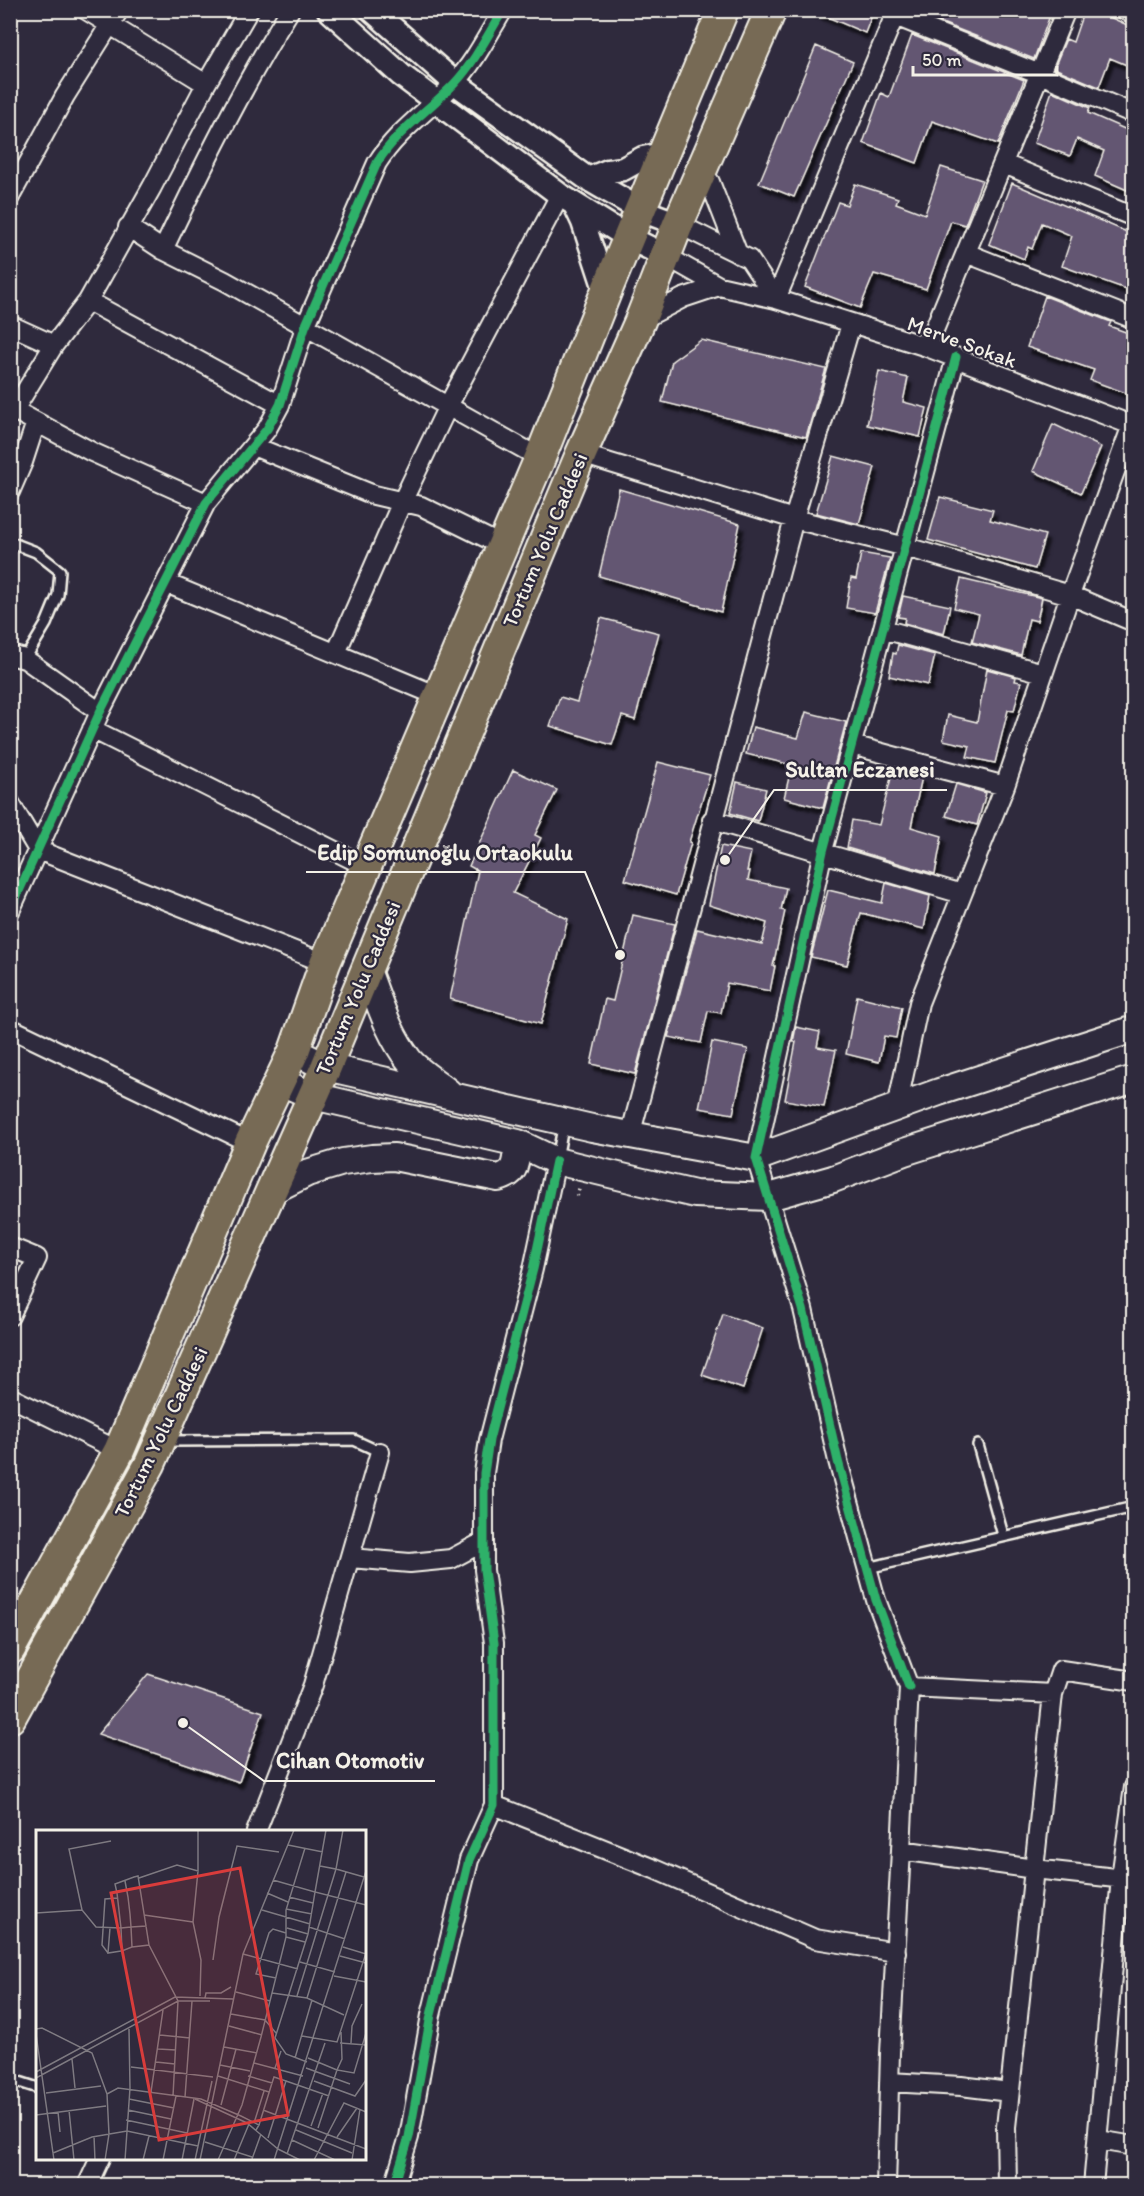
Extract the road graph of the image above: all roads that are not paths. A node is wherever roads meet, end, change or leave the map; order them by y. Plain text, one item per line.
1 (86, 10) edge
2 (249, 10) edge
3 (290, 10) edge
4 (372, 10) edge
5 (503, 10) edge
6 (723, 10) edge
7 (771, 10) edge
8 (1066, 10) edge
9 (1125, 10) edge
10 (330, 11) edge
11 (896, 13) edge
12 (1134, 14) edge
13 (115, 18) edge
14 (1040, 74) junction
15 (455, 83) junction
16 (206, 84) junction
17 (436, 102) junction
18 (1134, 114) edge
19 (663, 154) junction
20 (1004, 165) junction
21 (702, 170) junction
22 (588, 179) junction
23 (10, 197) edge
24 (568, 200) junction
25 (641, 210) junction
26 (1134, 217) edge
27 (678, 224) junction
28 (128, 227) junction
29 (629, 237) junction
30 (163, 250) junction
31 (966, 253) junction
32 (738, 254) junction
33 (666, 256) junction
34 (719, 286) junction
35 (606, 292) junction
36 (776, 299) junction
37 (88, 301) junction
38 (1134, 320) edge
39 (640, 321) junction
40 (851, 324) junction
41 (10, 325) edge
42 (305, 327) junction
43 (54, 345) junction
44 (927, 347) junction
45 (956, 357) junction
46 (279, 405) junction
47 (448, 406) junction
48 (12, 409) edge
49 (36, 422) junction
50 (1133, 426) edge
51 (253, 446) junction
52 (581, 454) junction
53 (540, 458) junction
54 (10, 492) edge
55 (402, 502) junction
56 (206, 503) junction
57 (794, 519) junction
58 (10, 542) edge
59 (503, 546) junction
60 (906, 547) junction
61 (166, 583) junction
62 (1070, 595) junction
63 (1134, 622) edge
64 (883, 629) junction
65 (336, 653) junction
66 (18, 657) edge
67 (1043, 673) junction
68 (438, 696) junction
69 (100, 712) junction
70 (92, 729) junction
71 (852, 745) junction
72 (1005, 786) junction
73 (10, 803) edge
74 (712, 820) junction
75 (38, 850) junction
76 (823, 851) junction
77 (365, 866) junction
78 (962, 894) junction
79 (10, 911) edge
80 (325, 963) junction
81 (366, 968) junction
82 (10, 1028) edge
83 (1134, 1029) edge
84 (294, 1051) junction
85 (326, 1067) junction
86 (1134, 1079) edge
87 (279, 1081) junction
88 (313, 1096) junction
89 (453, 1096) junction
90 (897, 1107) junction
91 (564, 1122) junction
92 (630, 1136) junction
93 (250, 1143) junction
94 (518, 1143) junction
95 (756, 1158) junction
96 (556, 1161) junction
97 (271, 1191) junction
98 (769, 1197) junction
99 (10, 1247) edge
100 (10, 1316) edge
101 (10, 1397) edge
102 (161, 1441) junction
103 (978, 1445) dead end
104 (119, 1451) junction
105 (380, 1452) joint
106 (1134, 1508) edge
107 (1003, 1535) junction
108 (483, 1542) junction
109 (350, 1558) junction
110 (867, 1568) junction
111 (10, 1649) edge
112 (1134, 1681) edge
113 (909, 1687) junction
114 (1053, 1694) junction
115 (10, 1718) edge
116 (1134, 1787) edge
117 (494, 1805) junction
118 (257, 1830) edge
119 (901, 1850) junction
120 (1034, 1869) junction
121 (1127, 1879) edge
122 (896, 1952) junction
123 (10, 2079) edge
124 (889, 2082) junction
125 (36, 2087) edge
126 (1009, 2092) junction
127 (1098, 2140) junction
128 (1134, 2146) edge
129 (99, 2160) edge
130 (87, 2186) edge
131 (394, 2186) edge
132 (886, 2186) edge
133 (1007, 2186) edge
134 (1093, 2186) edge

1 - 13 street
2 - 16 street
3 - 30 street
4 - 15 street
5 - 15 street
6 - 19 highway, Tortum Yolu Caddesi
7 - 21 highway, Tortum Yolu Caddesi
8 - 14 street
9 - 12 street
10 - 17 street
11 - 14 street
11 - 36 street
13 - 16 street
13 - 23 street
14 - 18 street
14 - 20 street
15 - 17 street
15 - 22 street
16 - 28 street
17 - 24 street
17 - 42 street
19 - 22 street
19 - 25 highway, Tortum Yolu Caddesi
20 - 26 street
20 - 31 street
21 - 27 highway, Tortum Yolu Caddesi
21 - 32 street
22 - 25 street
24 - 29 street
24 - 35 street
24 - 47 street
25 - 27 street
25 - 29 highway, Tortum Yolu Caddesi
27 - 32 street
27 - 33 highway, Tortum Yolu Caddesi
28 - 30 street
28 - 37 street
29 - 33 street
29 - 35 highway, Tortum Yolu Caddesi
30 - 42 street
31 - 38 street
31 - 44 street
32 - 36 street
33 - 34 street
33 - 39 highway, Tortum Yolu Caddesi
34 - 36 street, Merve Sokak
34 - 39 street
35 - 53 highway, Tortum Yolu Caddesi
36 - 40 street, Merve Sokak
37 - 43 street
37 - 46 street
39 - 52 highway, Tortum Yolu Caddesi
40 - 44 street, Merve Sokak
40 - 57 street
41 - 43 street
42 - 46 street
42 - 47 street
43 - 48 street
44 - 45 street, Merve Sokak
45 - 50 street, Merve Sokak
45 - 60 street
46 - 51 street
47 - 53 street
47 - 55 street
48 - 49 street
49 - 54 street
49 - 56 street
50 - 62 street
51 - 55 street
51 - 56 street
52 - 57 street
52 - 81 highway, Tortum Yolu Caddesi
53 - 59 highway, Tortum Yolu Caddesi
55 - 59 street
55 - 65 street
56 - 61 street
57 - 60 street
57 - 74 street
58 - 66 lane
59 - 68 highway, Tortum Yolu Caddesi
60 - 62 street
60 - 64 street
61 - 65 street
61 - 69 street
62 - 63 street
62 - 67 street
64 - 67 street
64 - 71 street
65 - 68 street
66 - 69 street
67 - 72 street
68 - 77 highway, Tortum Yolu Caddesi
69 - 70 street
70 - 75 street
70 - 77 street
71 - 72 street
71 - 76 street
72 - 78 street
73 - 75 street
74 - 76 street
74 - 92 street
75 - 79 street
75 - 80 street
76 - 78 street
76 - 95 street
77 - 80 highway, Tortum Yolu Caddesi
78 - 90 street
80 - 84 highway, Tortum Yolu Caddesi
81 - 85 highway, Tortum Yolu Caddesi
81 - 89 main road
82 - 93 street
83 - 90 main road
84 - 85 main road
84 - 87 highway, Tortum Yolu Caddesi
85 - 88 highway, Tortum Yolu Caddesi
85 - 89 main road
86 - 98 main road
87 - 88 main road
87 - 93 highway, Tortum Yolu Caddesi
88 - 94 main road
88 - 97 highway, Tortum Yolu Caddesi
89 - 91 main road
90 - 95 main road
91 - 92 main road
91 - 96 lane
92 - 95 main road
93 - 104 highway, Tortum Yolu Caddesi
94 - 96 main road
94 - 97 main road
95 - 98 street
96 - 98 main road
96 - 108 street
97 - 102 highway, Tortum Yolu Caddesi
98 - 110 street
99 - 100 street
101 - 104 street
102 - 105 lane
102 - 115 highway, Tortum Yolu Caddesi
103 - 107 lane
104 - 111 highway, Tortum Yolu Caddesi
105 - 109 street
106 - 107 lane
107 - 110 lane
108 - 109 street
108 - 117 street
109 - 118 street
110 - 113 street
112 - 114 street
113 - 114 street
113 - 119 street
114 - 120 street
116 - 121 street
117 - 122 street
117 - 131 street
119 - 120 street
119 - 122 street
120 - 121 street
120 - 126 street
121 - 127 street
122 - 124 street
123 - 125 lane
124 - 126 street
124 - 132 street
126 - 133 street
127 - 128 street
127 - 134 street
129 - 130 street

